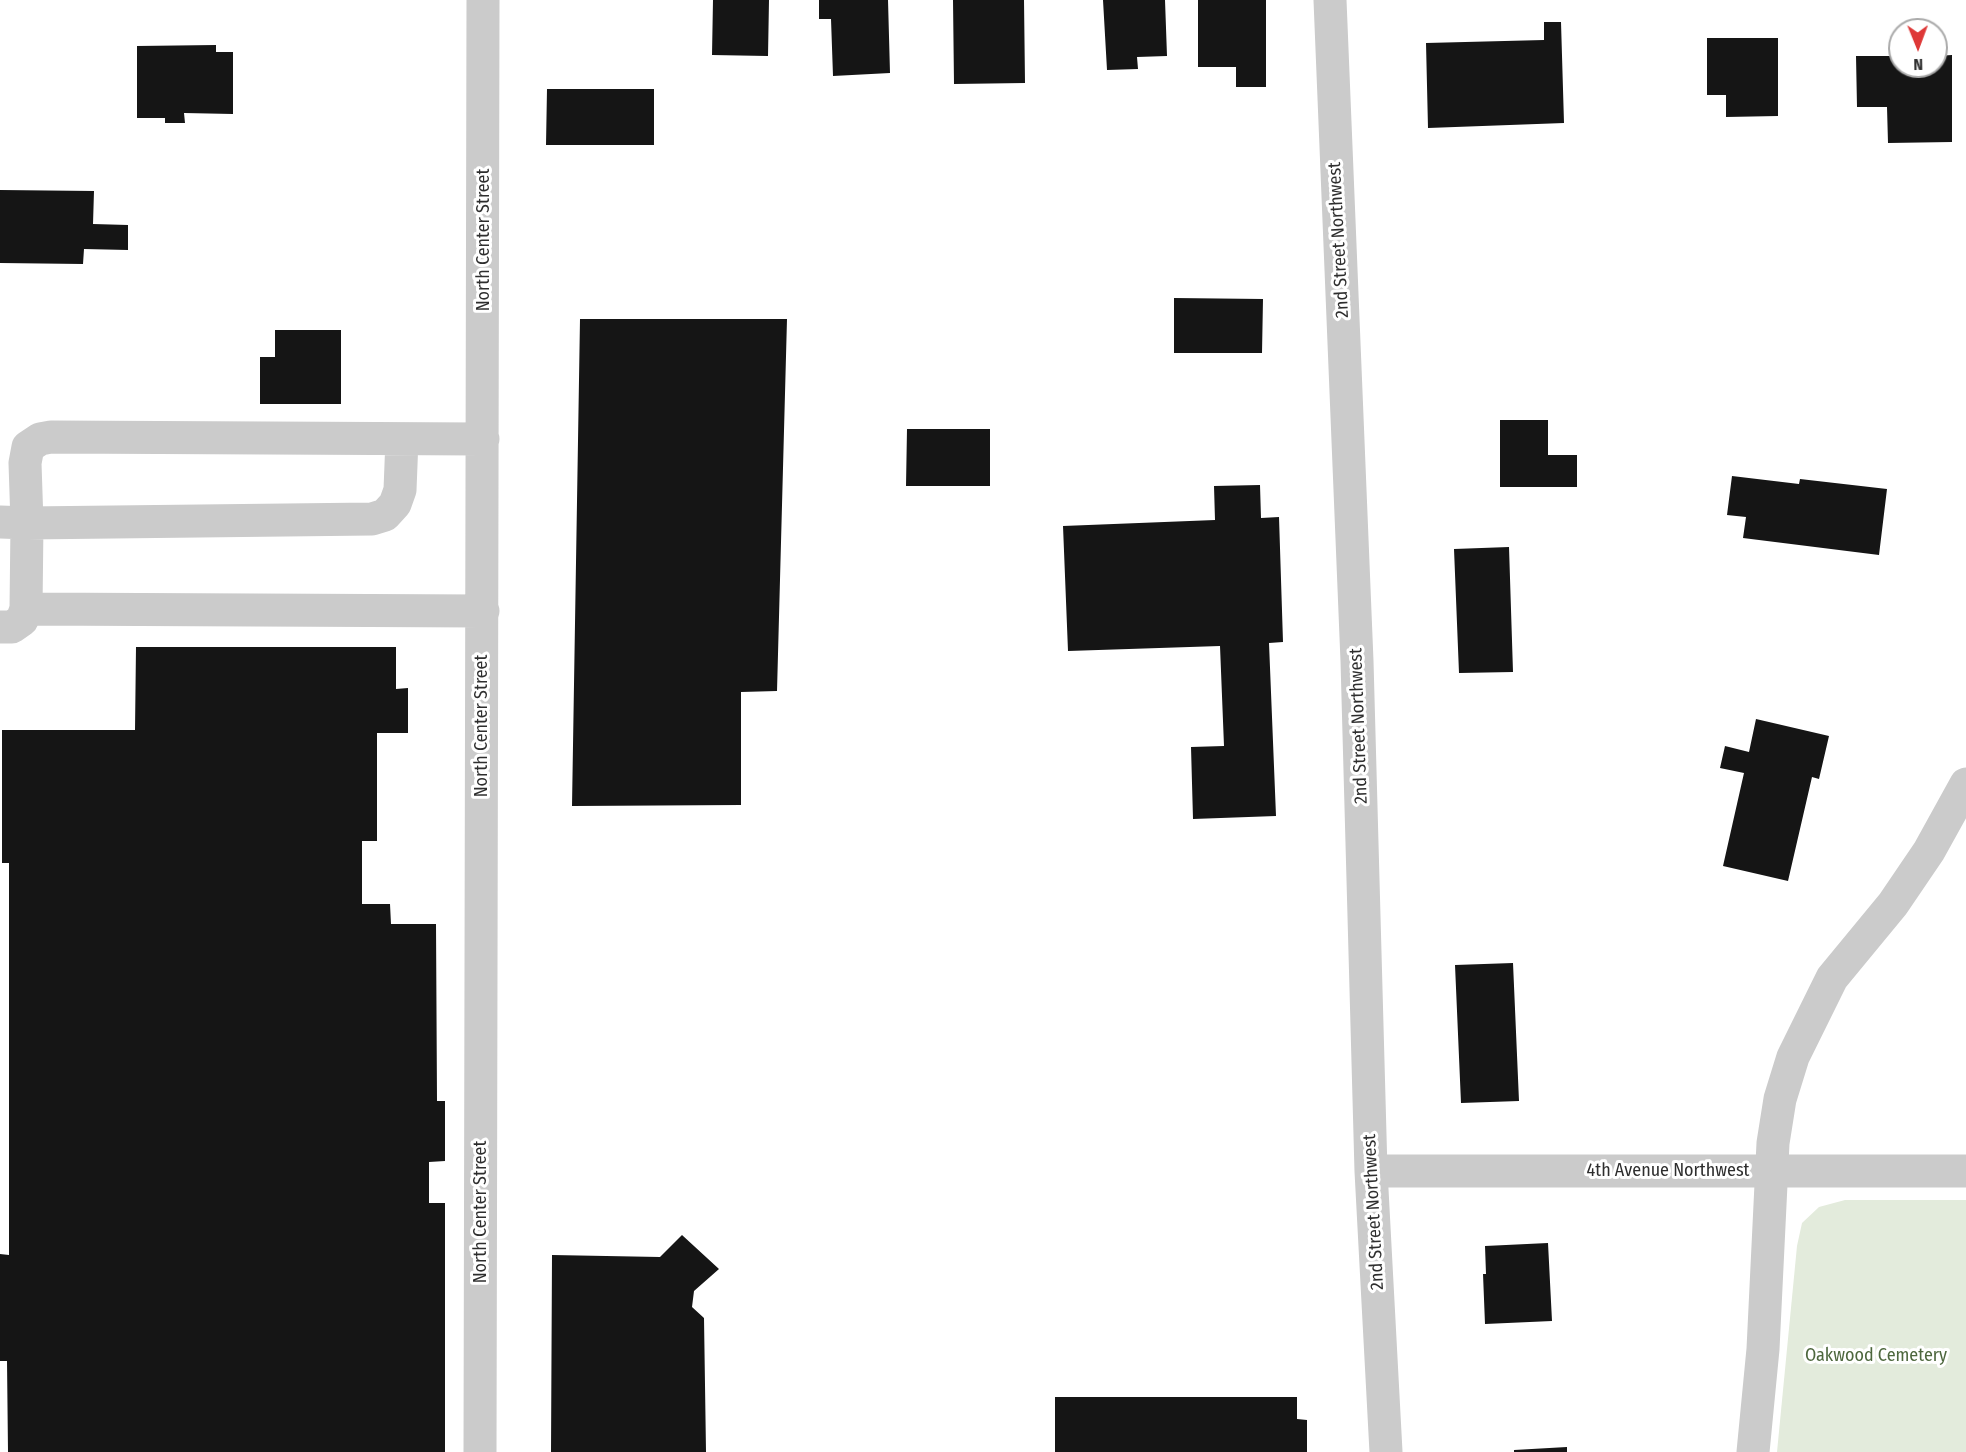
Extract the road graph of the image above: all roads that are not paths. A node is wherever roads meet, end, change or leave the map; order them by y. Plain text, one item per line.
1 (483, 0) edge
2 (1330, 0) edge
3 (402, 439) junction
4 (483, 439) junction
5 (14, 523) edge
6 (26, 609) junction
7 (483, 611) junction
8 (0, 627) edge
9 (1966, 784) edge
10 (1371, 1171) junction
11 (1773, 1171) junction
12 (1966, 1171) edge
13 (480, 1452) edge
14 (1386, 1452) edge
15 (1753, 1452) edge

1 - 4 street, North Center Street
2 - 10 street, 2nd Street Northwest
3 - 4 street
3 - 5 street
3 - 5 street
4 - 7 street, North Center Street
5 - 6 street
6 - 7 street
6 - 8 street
7 - 13 street, North Center Street
9 - 11 street
10 - 11 street, 4th Avenue Northwest
10 - 14 street, 2nd Street Northwest
11 - 12 street, 4th Avenue Northwest
11 - 15 street

